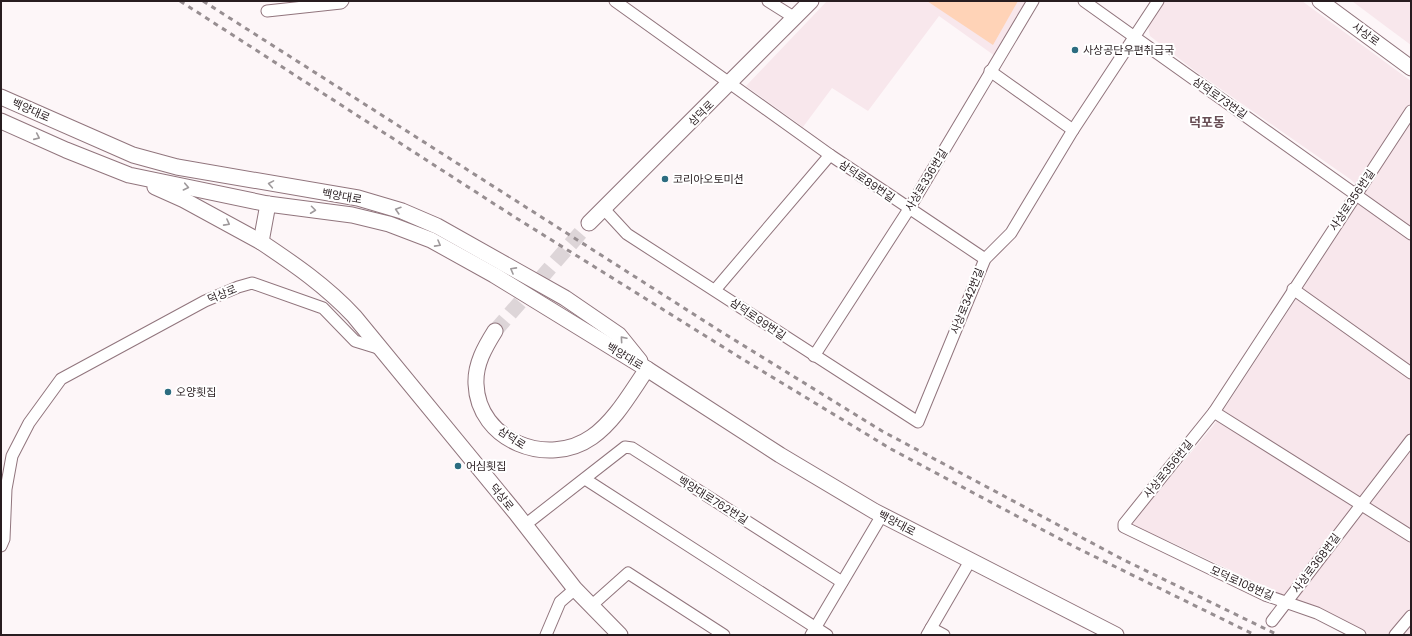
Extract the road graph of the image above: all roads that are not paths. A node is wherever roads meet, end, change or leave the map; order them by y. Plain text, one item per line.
1 (343, 1) edge
2 (615, 1) edge
3 (768, 1) edge
4 (811, 1) edge
5 (1033, 1) edge
6 (1084, 1) edge
7 (1158, 1) edge
8 (1320, 1) edge
9 (267, 11) dead end
10 (794, 18) junction
11 (1134, 37) junction
12 (1411, 68) edge
13 (990, 72) junction
14 (730, 83) junction
15 (1, 97) edge
16 (1411, 111) edge
17 (1, 121) edge
18 (1073, 130) junction
19 (830, 155) junction
20 (129, 175) junction
21 (1356, 195) junction
22 (268, 204) junction
23 (603, 208) junction
24 (909, 209) junction
25 (589, 223) tunnel mouth
26 (1411, 234) edge
27 (261, 242) junction
28 (985, 259) junction
29 (1293, 289) junction
30 (715, 290) junction
31 (495, 331) tunnel mouth
32 (383, 349) junction
33 (814, 356) junction
34 (647, 369) junction
35 (1411, 373) edge
36 (1214, 412) junction
37 (918, 422) joint
38 (1411, 440) edge
39 (585, 479) junction
40 (1360, 505) junction
41 (882, 515) junction
42 (525, 525) junction
43 (1124, 527) joint
44 (1411, 536) edge
45 (1, 546) edge
46 (970, 561) junction
47 (842, 582) junction
48 (575, 589) junction
49 (1287, 602) junction
50 (591, 606) junction
51 (1411, 616) edge
52 (1272, 621) dead end
53 (813, 632) edge
54 (929, 632) edge
55 (546, 635) edge
56 (620, 635) edge
57 (724, 635) edge
58 (827, 635) edge
59 (944, 635) edge
60 (1116, 635) edge
61 (1360, 635) edge
62 (1395, 635) edge

1 - 9 street
2 - 14 street, 삼덕로89번길
3 - 10 street
4 - 10 main road, 삼덕로
5 - 13 street, 사상로336번길
6 - 11 street, 삼덕로73번길
7 - 11 street, 사상로342번길
8 - 12 main road, 사상로
10 - 14 main road, 삼덕로
11 - 18 street, 사상로342번길
11 - 21 street, 삼덕로73번길
13 - 18 street
13 - 24 street, 사상로336번길
14 - 19 street, 삼덕로89번길
14 - 23 main road, 삼덕로
34 -> 15 main road, 백양대로
16 - 21 street, 사상로356번길
17 -> 20 main road, 백양대로
18 - 28 street, 사상로342번길
19 - 24 street, 삼덕로89번길
19 - 30 street, 삼덕로89번길
20 -> 22 main road, 백양대로
20 -> 27 main road, 덕상로
21 - 26 street, 삼덕로73번길
21 - 29 street, 사상로356번길
22 - 27 main road
22 -> 34 main road, 백양대로
23 - 25 main road, 삼덕로
23 - 30 street, 삼덕로99번길
24 - 28 street, 삼덕로89번길
24 - 33 street, 사상로336번길
27 - 32 main road, 덕상로
28 - 37 street, 사상로342번길
29 - 35 street
29 - 36 street, 사상로356번길
30 - 33 street, 삼덕로99번길
31 - 34 main road, 삼덕로
32 - 42 main road, 덕상로
32 - 45 street, 덕상로
33 - 37 street, 삼덕로99번길
34 - 41 main road, 백양대로
36 - 40 street
36 - 43 street, 사상로356번길
38 - 40 street, 사상로368번길
39 - 42 street, 백양대로762번길
39 - 47 street, 백양대로762번길
39 - 53 street
40 - 44 street
40 - 49 street, 사상로368번길
41 - 46 main road, 백양대로
41 - 47 street
42 - 48 main road, 덕상로
43 - 49 street, 모덕로108번길
46 - 54 street
46 - 60 main road, 백양대로
47 - 53 street
48 - 50 main road, 덕상로
48 - 55 street
49 - 52 street, 사상로368번길
49 - 61 street, 모덕로108번길
50 - 56 main road, 덕상로
50 - 57 street
51 - 62 street
53 - 58 street
54 - 59 street

